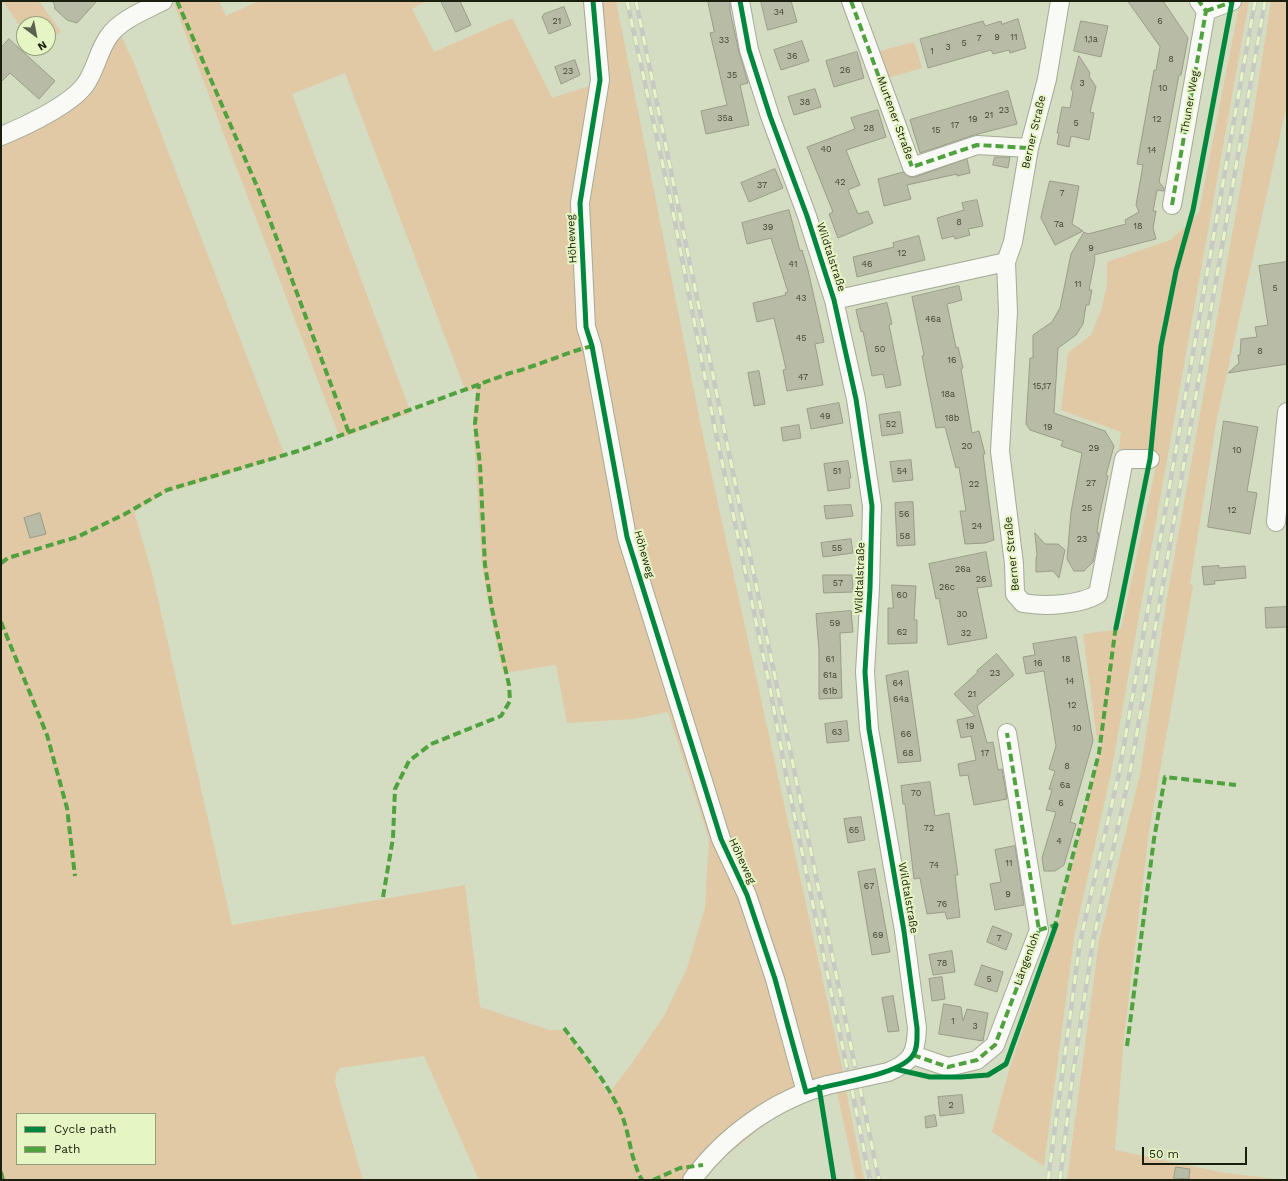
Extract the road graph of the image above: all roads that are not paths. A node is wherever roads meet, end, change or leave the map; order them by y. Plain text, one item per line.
1 (163, 1) edge
2 (593, 1) edge
3 (740, 1) edge
4 (851, 1) edge
5 (1060, 1) edge
6 (1232, 1) edge
7 (1203, 6) edge
8 (1, 136) edge
9 (1029, 148) junction
10 (1172, 205) dead end
11 (1006, 262) junction
12 (834, 300) junction
13 (1287, 412) edge
14 (1150, 459) dead end
15 (1276, 522) dead end
16 (1007, 733) dead end
17 (913, 1055) junction
18 (806, 1092) junction
19 (692, 1180) edge

1 - 8 street
2 - 18 street, Höheweg
3 - 12 street, Wildtalstraße
4 - 9 street, Murtener Straße
5 - 9 street, Berner Straße
6 - 7 street
7 - 10 street, Thuner Weg
9 - 11 street, Berner Straße
11 - 12 street
11 - 14 street, Berner Straße
12 - 17 street, Wildtalstraße
13 - 15 street
16 - 17 street, Längenloh
17 - 18 street, bridge
18 - 19 street

